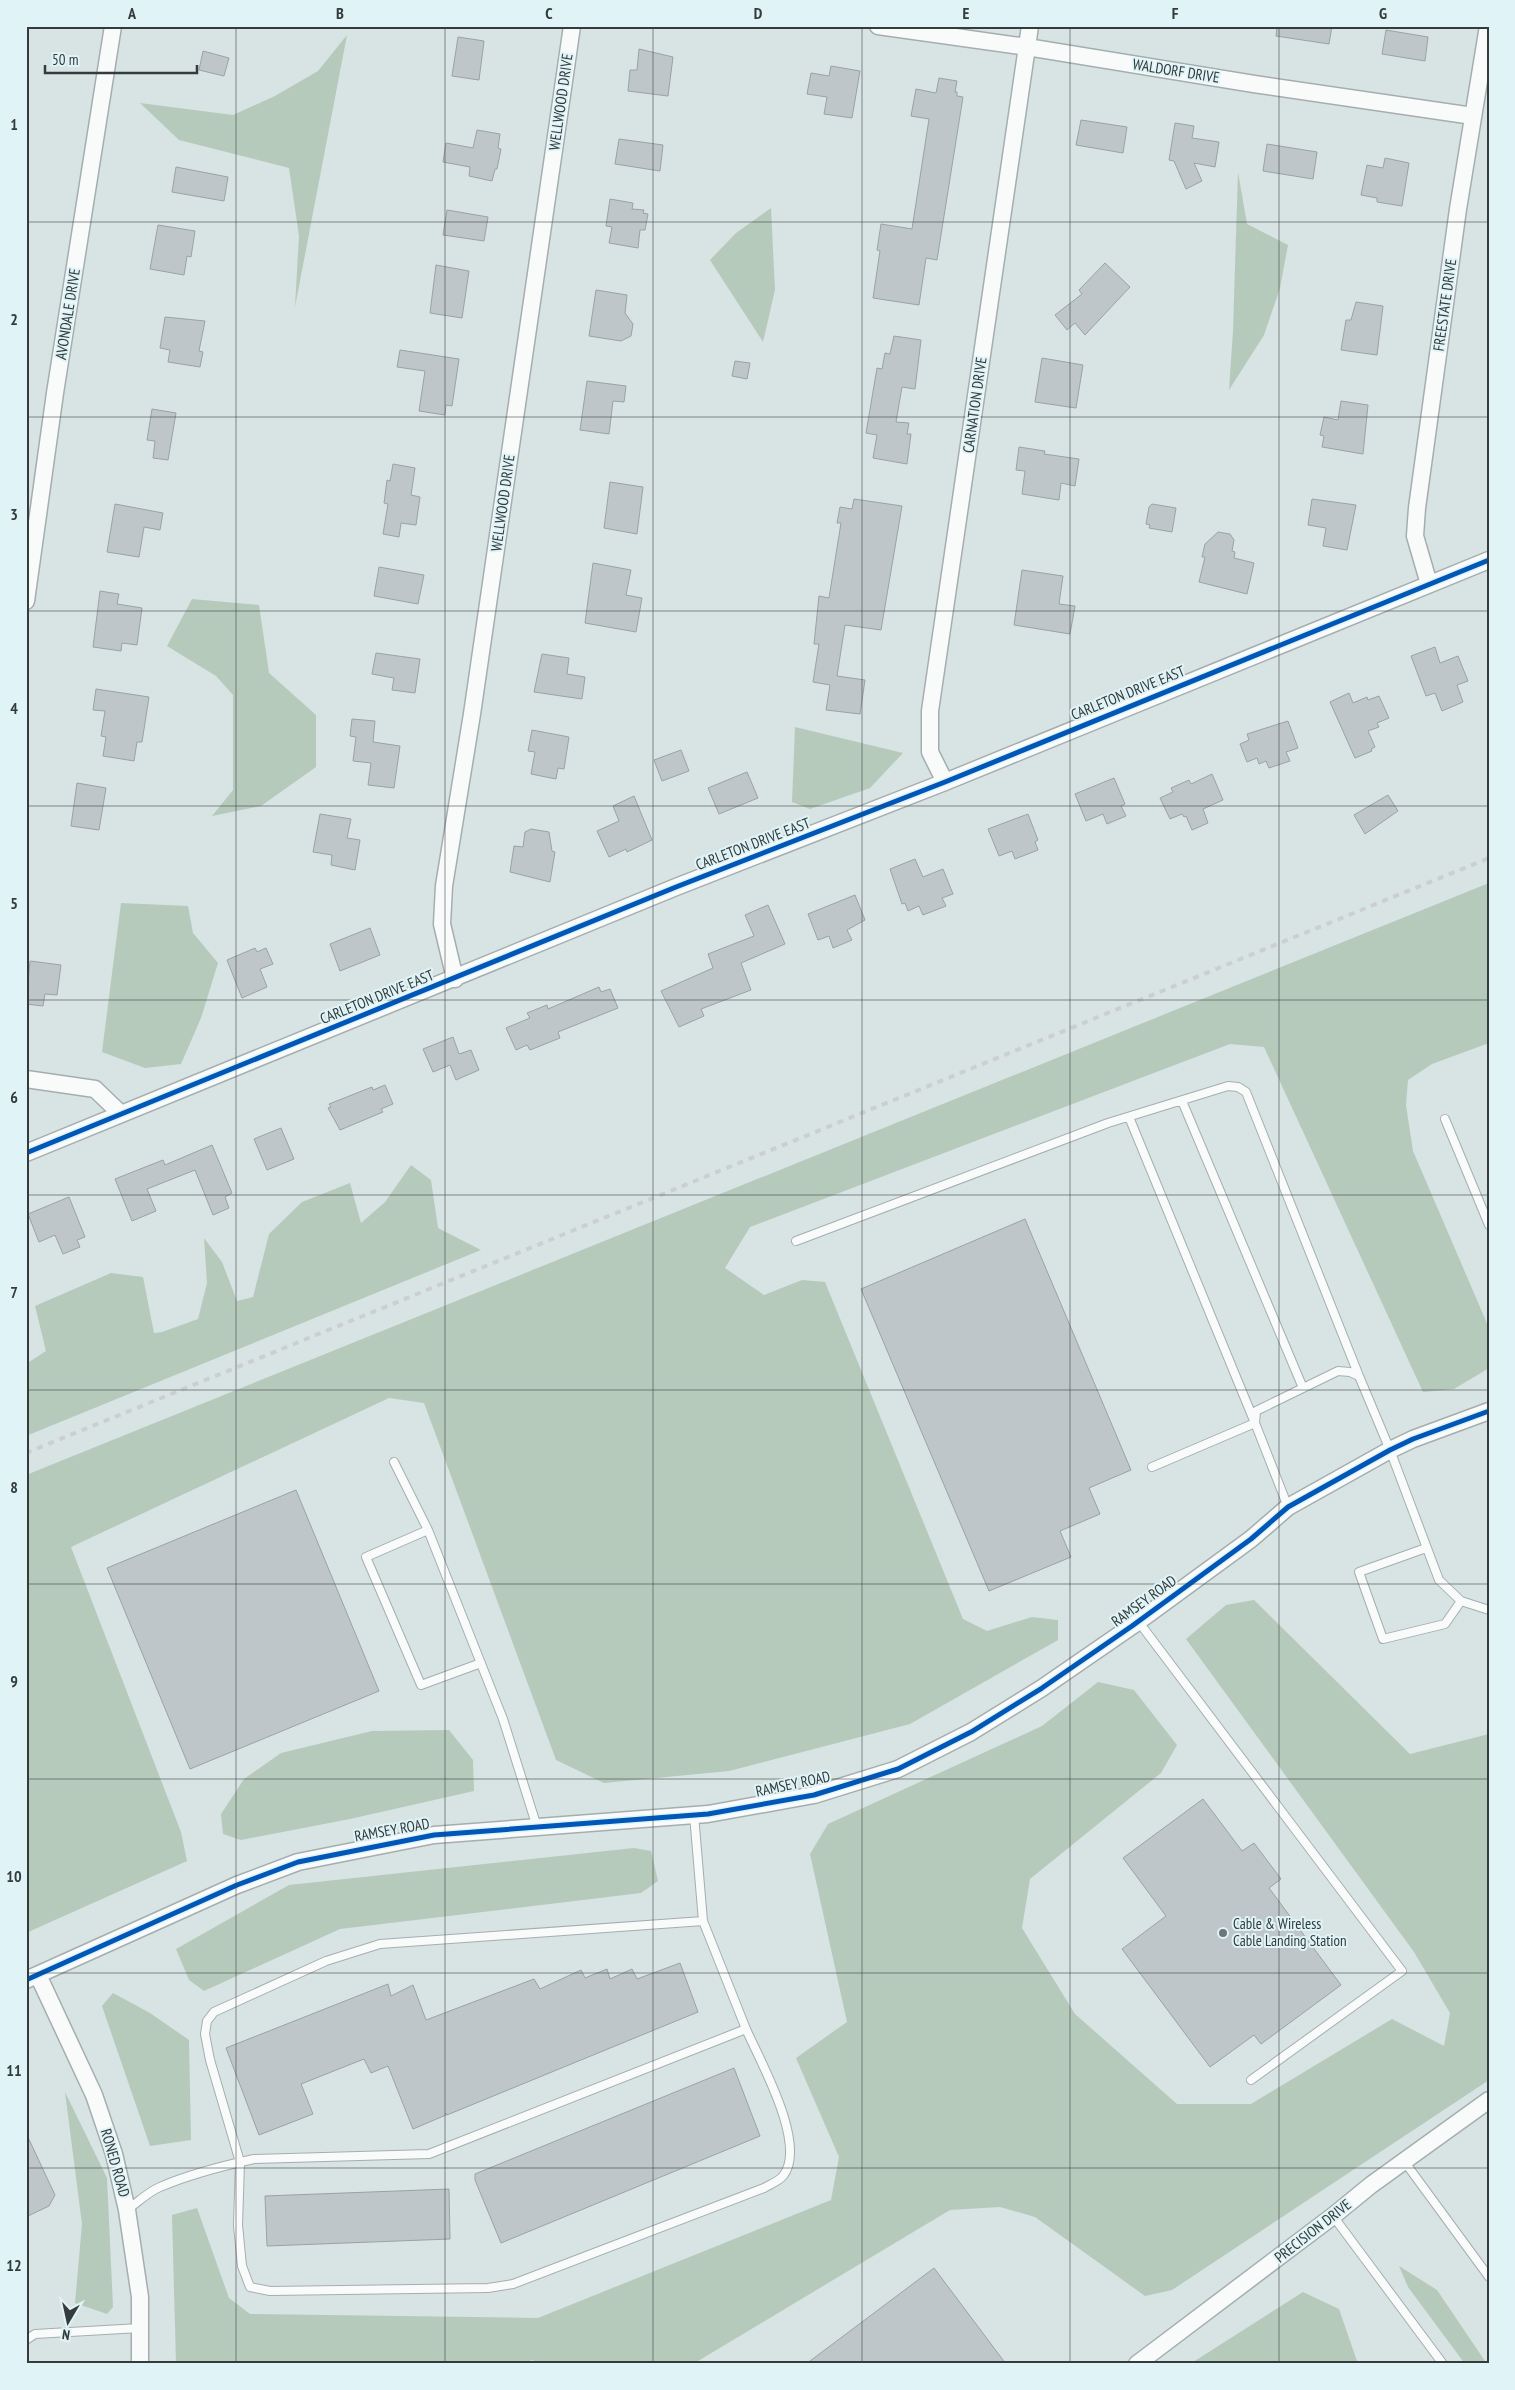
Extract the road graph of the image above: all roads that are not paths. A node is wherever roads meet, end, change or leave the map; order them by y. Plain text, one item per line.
1 (113, 26) edge
2 (572, 26) edge
3 (878, 26) edge
4 (1030, 26) edge
5 (1488, 26) edge
6 (1027, 47) junction
7 (1473, 116) junction
8 (1489, 560) edge
9 (1429, 584) junction
10 (26, 601) edge
11 (945, 782) junction
12 (455, 979) junction
13 (26, 1079) edge
14 (1182, 1101) junction
15 (121, 1114) junction
16 (1129, 1117) junction
17 (1444, 1119) dead end
18 (26, 1153) edge
19 (1489, 1225) edge
20 (796, 1241) dead end
21 (1359, 1376) junction
22 (1303, 1388) junction
23 (1489, 1411) edge
24 (1255, 1423) junction
25 (1390, 1450) junction
26 (394, 1462) dead end
27 (1152, 1467) dead end
28 (1288, 1507) junction
29 (428, 1530) junction
30 (1426, 1548) junction
31 (1461, 1601) junction
32 (1489, 1610) edge
33 (1138, 1621) junction
34 (481, 1663) junction
35 (694, 1815) junction
36 (537, 1827) junction
37 (704, 1922) junction
38 (32, 1977) edge
39 (746, 2029) junction
40 (1251, 2080) dead end
41 (1489, 2100) edge
42 (1404, 2160) junction
43 (240, 2162) junction
44 (128, 2210) junction
45 (1333, 2216) junction
46 (1489, 2277) edge
47 (140, 2328) junction
48 (26, 2340) edge
49 (140, 2364) edge
50 (1137, 2364) edge
51 (1443, 2364) edge

1 - 10 street, AVONDALE DRIVE
2 - 12 street, WELLWOOD DRIVE
3 - 6 street, WALDORF DRIVE
4 - 6 street, CARNATION DRIVE
5 - 7 street, FREESTATE DRIVE
6 - 7 street, WALDORF DRIVE
6 - 11 street, CARNATION DRIVE
7 - 9 street, FREESTATE DRIVE
8 - 9 street, CARLETON DRIVE EAST
9 - 11 street, CARLETON DRIVE EAST
11 - 12 street, CARLETON DRIVE EAST
12 - 15 street, CARLETON DRIVE EAST
13 - 15 street
14 - 16 lane
14 - 21 lane
14 - 22 lane
15 - 18 street, CARLETON DRIVE EAST
16 - 20 lane
16 - 24 lane
17 - 19 lane
21 - 22 lane
21 - 25 lane
22 - 24 lane
23 - 25 street, RAMSEY ROAD
24 - 27 lane
24 - 28 lane
25 - 28 street, RAMSEY ROAD
25 - 30 lane
26 - 29 lane
28 - 33 street, RAMSEY ROAD
29 - 34 lane
29 - 34 lane
30 - 31 lane
30 - 31 lane
31 - 32 lane
33 - 35 street, RAMSEY ROAD
33 - 40 lane
34 - 36 lane
35 - 36 street, RAMSEY ROAD
35 - 37 lane
36 - 38 street, RAMSEY ROAD
37 - 39 lane
37 - 43 lane
38 - 44 street, RONED ROAD
39 - 43 lane
39 - 43 lane
41 - 42 street, PRECISION DRIVE
42 - 45 street, PRECISION DRIVE
42 - 46 lane
43 - 44 lane
44 - 47 street, RONED ROAD
45 - 50 street, PRECISION DRIVE
45 - 51 lane
47 - 48 lane
47 - 49 street, RONED ROAD

